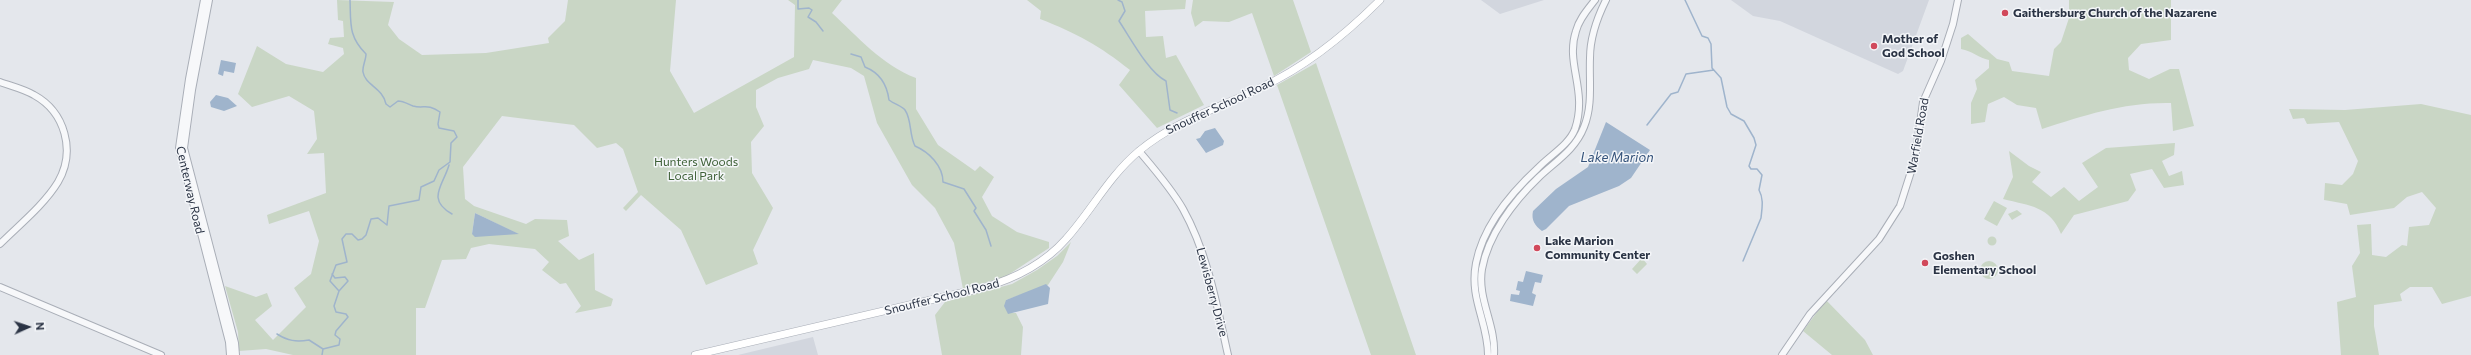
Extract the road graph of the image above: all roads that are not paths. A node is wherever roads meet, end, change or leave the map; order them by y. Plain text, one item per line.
1 (204, 0) edge
2 (209, 0) edge
3 (1380, 0) edge
4 (1595, 0) edge
5 (1606, 0) edge
6 (1958, 0) edge
7 (0, 82) edge
8 (1139, 151) junction
9 (0, 244) edge
10 (0, 287) edge
11 (161, 355) edge
12 (230, 355) edge
13 (236, 355) edge
14 (695, 355) edge
15 (1228, 355) edge
16 (1488, 355) edge
17 (1494, 355) edge
18 (1782, 355) edge

1 - 12 street, Centerway Road
2 - 13 street, Centerway Road
3 - 8 main road, Snouffer School Road
4 - 16 street
5 - 17 street
6 - 18 street, Warfield Road
7 - 9 street
8 - 14 main road, Snouffer School Road
8 - 15 street, Lewisberry Drive
10 - 11 street

